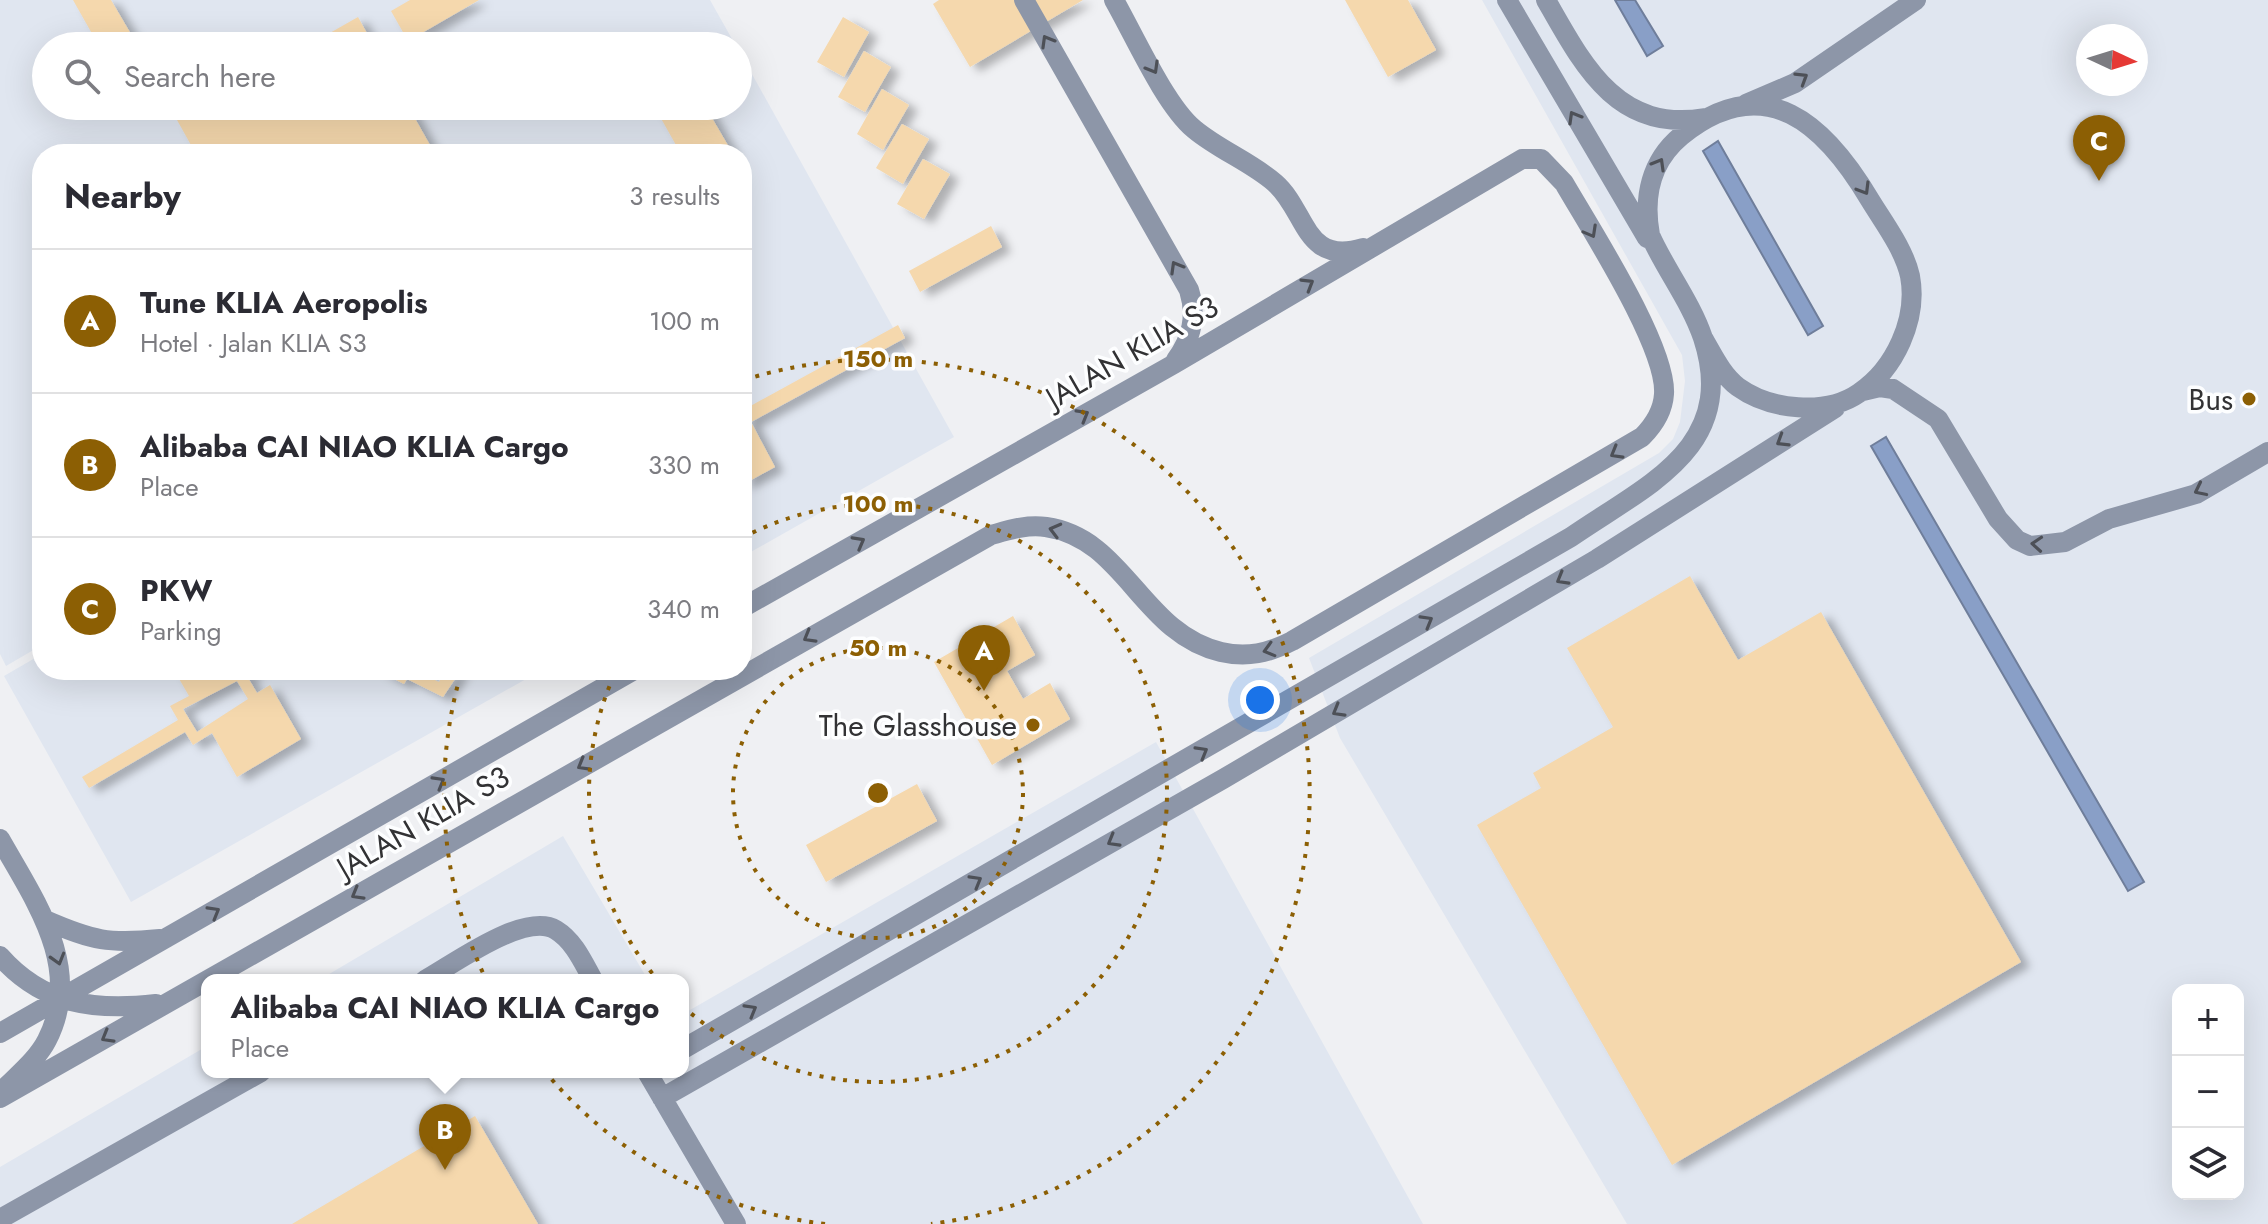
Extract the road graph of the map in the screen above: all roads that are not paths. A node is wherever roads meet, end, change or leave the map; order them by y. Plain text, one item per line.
1 (1024, 0) edge
2 (1114, 0) edge
3 (1507, 0) edge
4 (1546, 0) edge
5 (1916, 0) edge
6 (1724, 113) junction
7 (1374, 245) junction
8 (1659, 255) junction
9 (1703, 338) junction
10 (1174, 364) junction
11 (1855, 396) junction
12 (2268, 452) edge
13 (752, 602) edge
14 (752, 669) edge
15 (617, 680) edge
16 (733, 680) edge
17 (0, 839) edge
18 (45, 920) junction
19 (168, 938) junction
20 (0, 956) edge
21 (217, 974) edge
22 (436, 974) edge
23 (590, 974) edge
24 (201, 983) edge
25 (61, 999) junction
26 (164, 1004) junction
27 (0, 1033) edge
28 (689, 1046) edge
29 (250, 1078) edge
30 (650, 1078) edge
31 (0, 1095) edge
32 (662, 1098) junction
33 (0, 1219) edge
34 (736, 1224) edge

10 -> 1 street
2 -> 7 street
8 -> 3 street
4 - 6 street
6 -> 5 street
8 -> 6 street
6 -> 11 street
10 -> 7 street, JALAN KLIA S3
7 -> 14 street, JALAN KLIA S3
8 - 9 street
9 - 11 street
28 -> 9 street
13 -> 10 street, JALAN KLIA S3
12 -> 11 street
11 -> 32 street
19 -> 15 street, JALAN KLIA S3
16 -> 21 street, JALAN KLIA S3
17 - 18 street
18 - 19 street
18 -> 25 street
19 - 25 street, JALAN KLIA S3
20 - 25 street
22 - 23 street
24 -> 26 street, JALAN KLIA S3
25 - 26 street
25 - 27 street, JALAN KLIA S3
25 - 31 street
26 -> 31 street, JALAN KLIA S3
29 - 33 street
30 - 32 street
32 - 34 street

